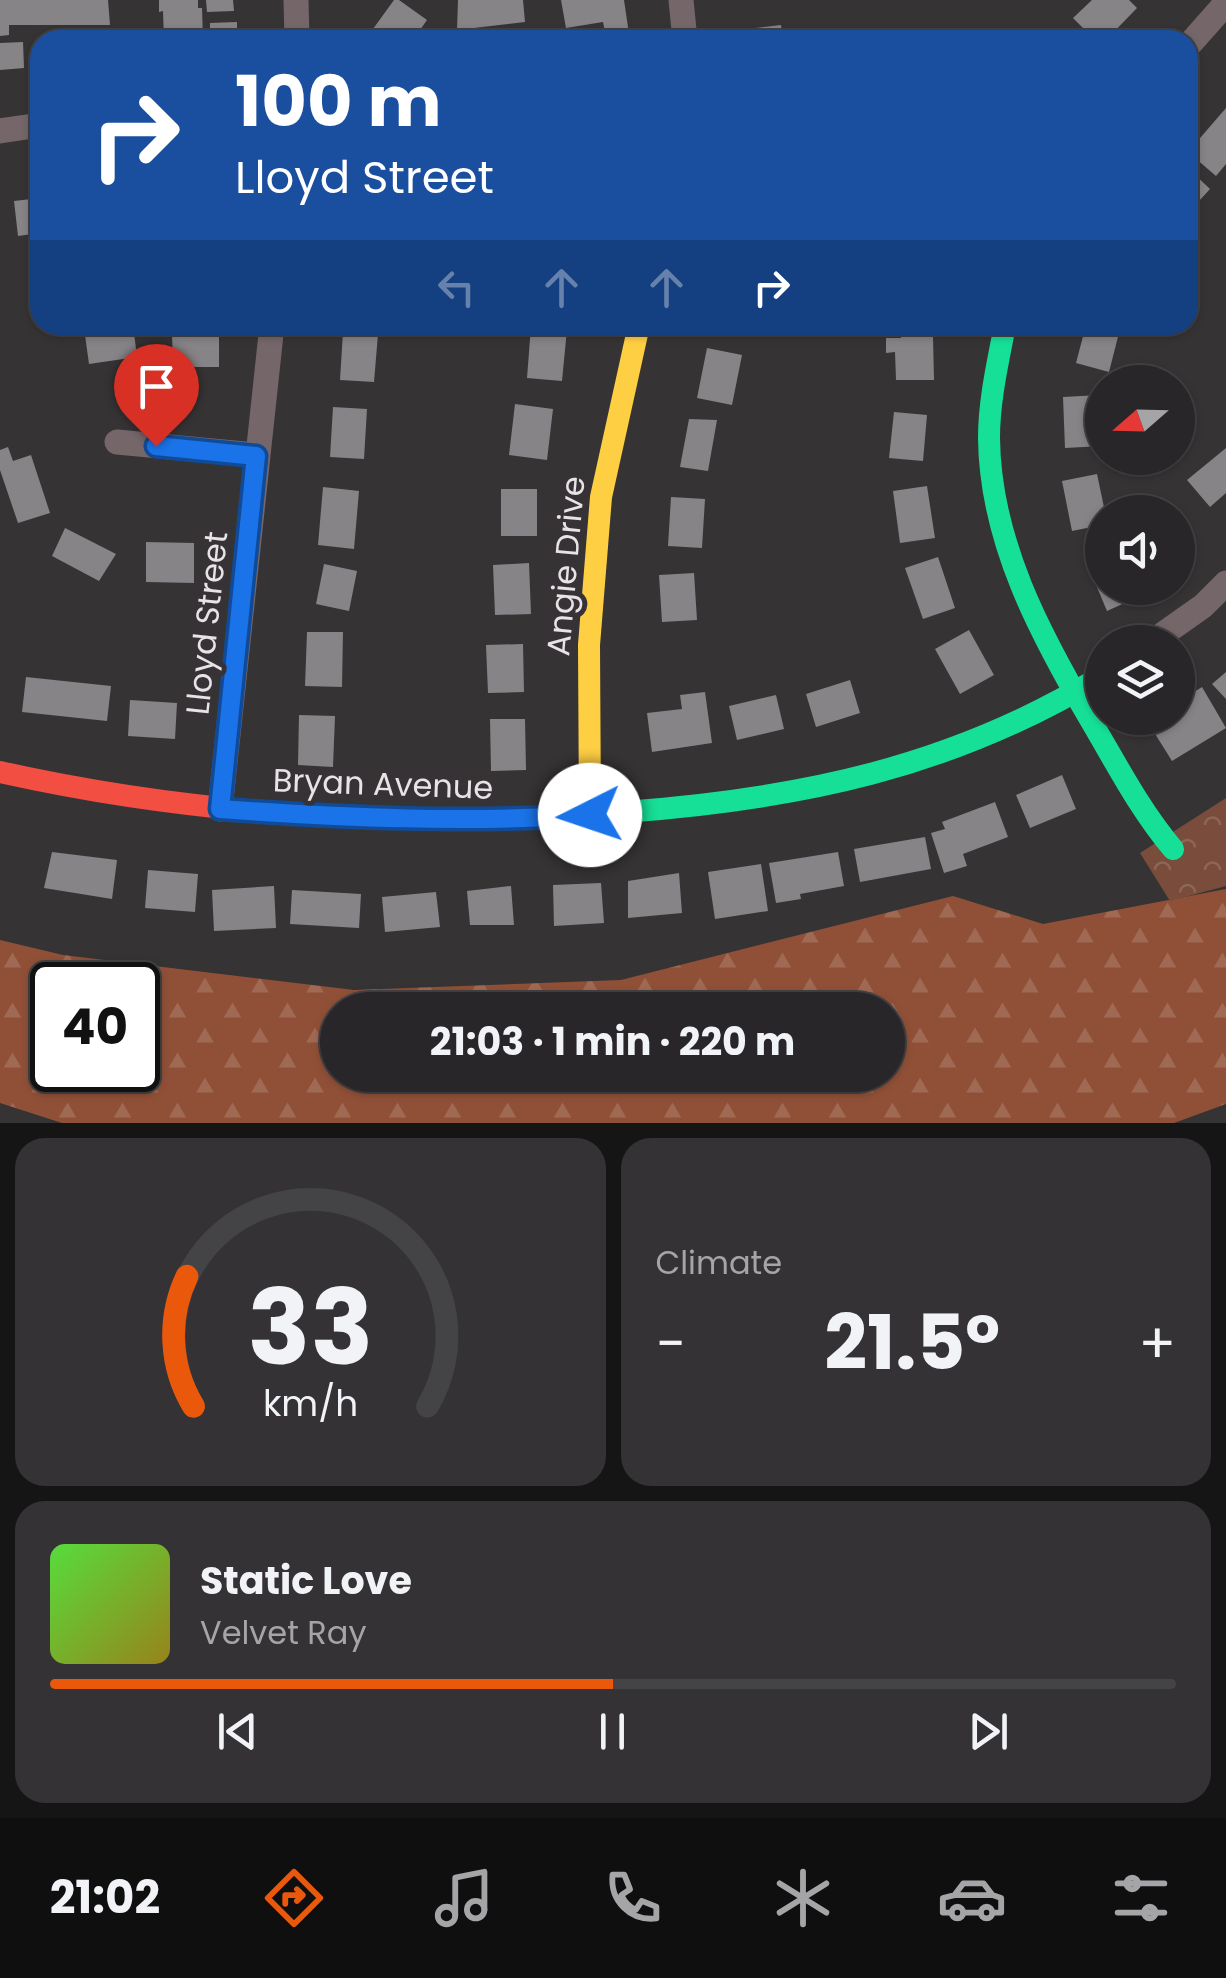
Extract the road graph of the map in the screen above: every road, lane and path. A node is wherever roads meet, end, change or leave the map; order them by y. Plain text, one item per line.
1 (296, 0) edge
2 (680, 0) edge
3 (1226, 3) edge
4 (296, 30) edge
5 (684, 30) edge
6 (1198, 35) edge
7 (30, 126) edge
8 (0, 131) edge
9 (271, 335) edge
10 (637, 335) edge
11 (1003, 335) edge
12 (117, 442) dead end
13 (256, 456) junction
14 (1226, 583) edge
15 (1176, 625) edge
16 (1085, 687) edge
17 (1074, 694) junction
18 (0, 772) edge
19 (220, 809) junction
20 (590, 815) junction
21 (1173, 849) dead end

1 - 4 street
2 - 5 street
3 - 6 street
7 - 8 street
9 - 13 street, Lloyd Street
10 - 20 street, Angie Drive
11 - 17 street
12 - 13 street
13 - 19 street, Lloyd Street
14 - 15 street
16 - 17 street, Bryan Avenue
17 - 20 street, Bryan Avenue
17 - 21 street
18 - 19 street, Bryan Avenue
19 - 20 street, Bryan Avenue

